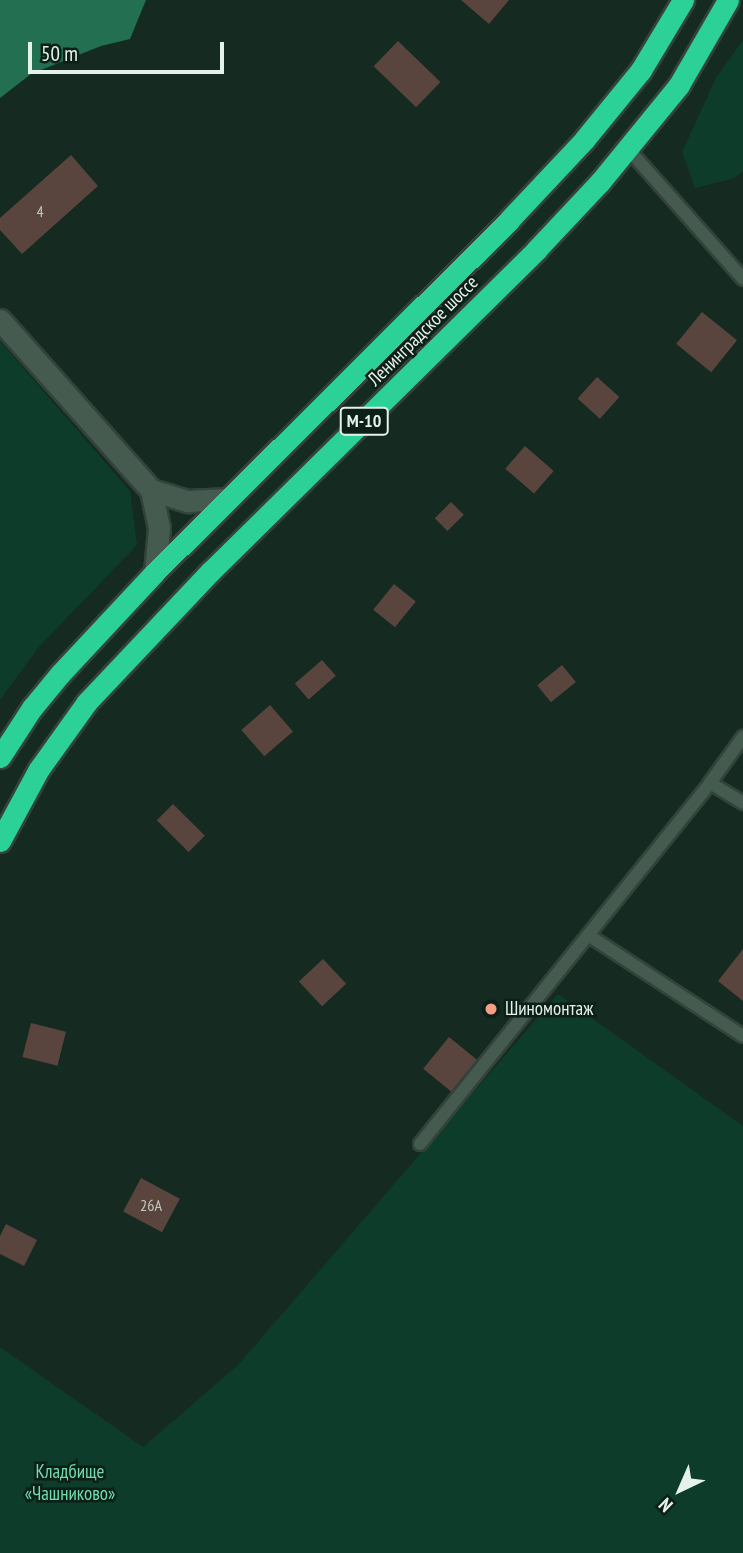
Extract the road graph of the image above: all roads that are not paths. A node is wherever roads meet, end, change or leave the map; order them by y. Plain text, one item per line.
1 (682, 0) edge
2 (728, 0) edge
3 (629, 150) junction
4 (743, 279) edge
5 (0, 320) edge
6 (151, 490) junction
7 (227, 499) junction
8 (155, 572) junction
9 (743, 737) edge
10 (0, 757) edge
11 (710, 783) junction
12 (743, 803) edge
13 (0, 841) edge
14 (588, 935) junction
15 (743, 1036) edge
16 (420, 1144) dead end

1 - 7 highway, Ленинградское шоссе / М-10
2 - 3 highway, Ленинградское шоссе / М-10
3 - 4 lane
3 - 13 highway, Ленинградское шоссе / М-10
5 - 6 street
6 - 7 street
6 - 8 street
7 - 8 highway, Ленинградское шоссе / М-10
8 - 10 highway, Ленинградское шоссе / М-10
9 - 11 lane
11 - 12 lane
11 - 14 lane
14 - 15 lane
14 - 16 lane

